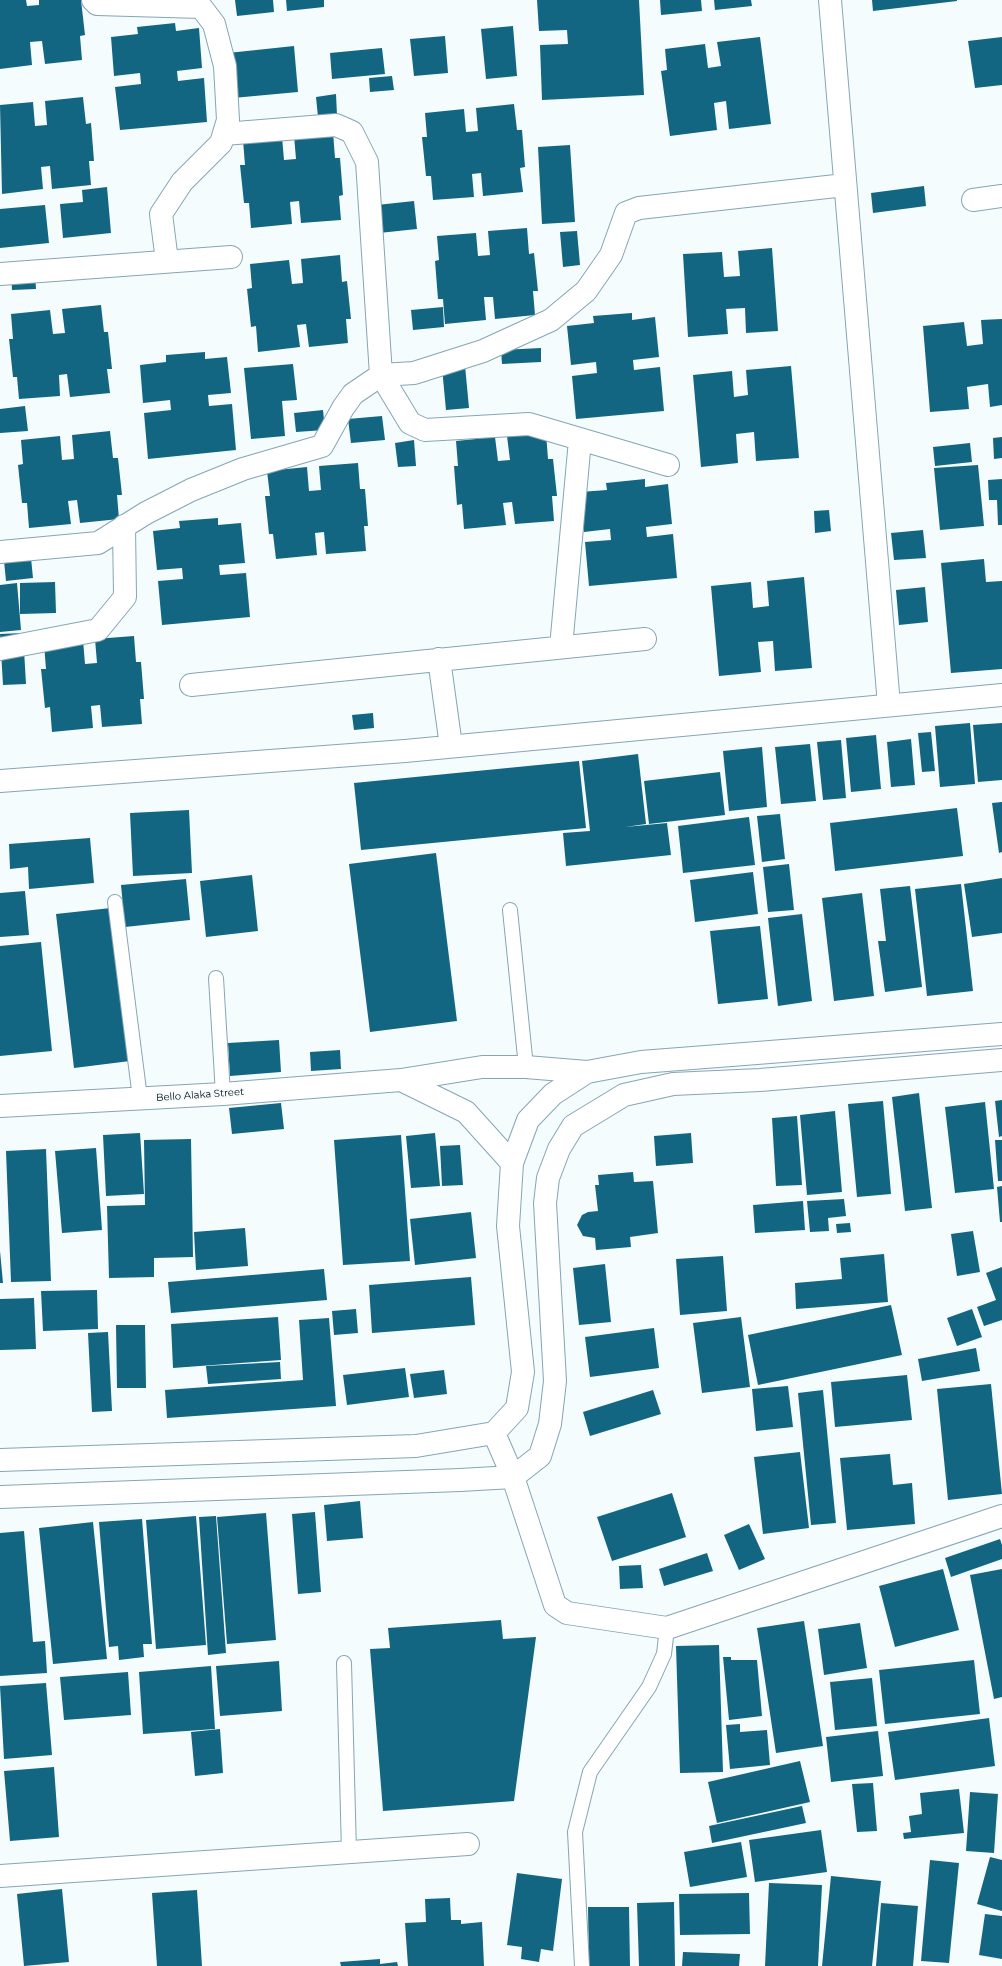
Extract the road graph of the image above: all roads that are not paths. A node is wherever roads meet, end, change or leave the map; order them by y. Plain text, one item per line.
1 (92, 0) edge
2 (830, 0) edge
3 (224, 134) junction
4 (846, 185) junction
5 (1002, 196) edge
6 (973, 200) dead end
7 (231, 256) dead end
8 (166, 261) junction
9 (0, 274) edge
10 (380, 375) junction
11 (580, 440) junction
12 (668, 465) dead end
13 (124, 526) junction
14 (0, 552) edge
15 (645, 639) dead end
16 (561, 647) junction
17 (0, 649) edge
18 (439, 659) junction
19 (191, 685) dead end
20 (1002, 695) edge
21 (889, 705) junction
22 (450, 746) junction
23 (0, 781) edge
24 (115, 902) dead end
25 (510, 910) dead end
26 (216, 978) dead end
27 (1002, 1034) edge
28 (1002, 1060) edge
29 (526, 1067) junction
30 (586, 1072) junction
31 (401, 1080) junction
32 (223, 1094) junction
33 (140, 1098) junction
34 (0, 1106) edge
35 (512, 1163) junction
36 (494, 1433) junction
37 (0, 1460) edge
38 (513, 1477) junction
39 (0, 1497) edge
40 (1002, 1516) edge
41 (667, 1628) junction
42 (344, 1663) dead end
43 (468, 1844) dead end
44 (349, 1852) junction
45 (0, 1876) edge
46 (582, 1966) edge

1 - 3 street
2 - 4 street
3 - 8 street
3 - 10 street
4 - 10 street
4 - 21 street
5 - 6 street
7 - 8 street
8 - 9 street
10 - 11 street
10 - 13 street
11 - 12 street
11 - 16 street
13 - 14 street
13 - 17 street
15 - 16 street
16 - 18 street
18 - 19 street
18 - 22 street
20 - 21 street
21 - 22 street
22 - 23 street
24 - 33 lane
25 - 29 lane
26 - 32 lane
27 - 30 street
28 - 38 street
29 - 30 street, Bello Alaka Street
29 - 31 street, Bello Alaka Street
30 - 35 street
31 - 32 street, Bello Alaka Street
31 - 35 street
32 - 33 street, Bello Alaka Street
33 - 34 street, Bello Alaka Street
35 - 36 street
36 - 37 street
36 - 38 street
38 - 39 street
38 - 41 street
40 - 41 street
41 - 46 lane
42 - 44 lane
43 - 44 street
44 - 45 street

